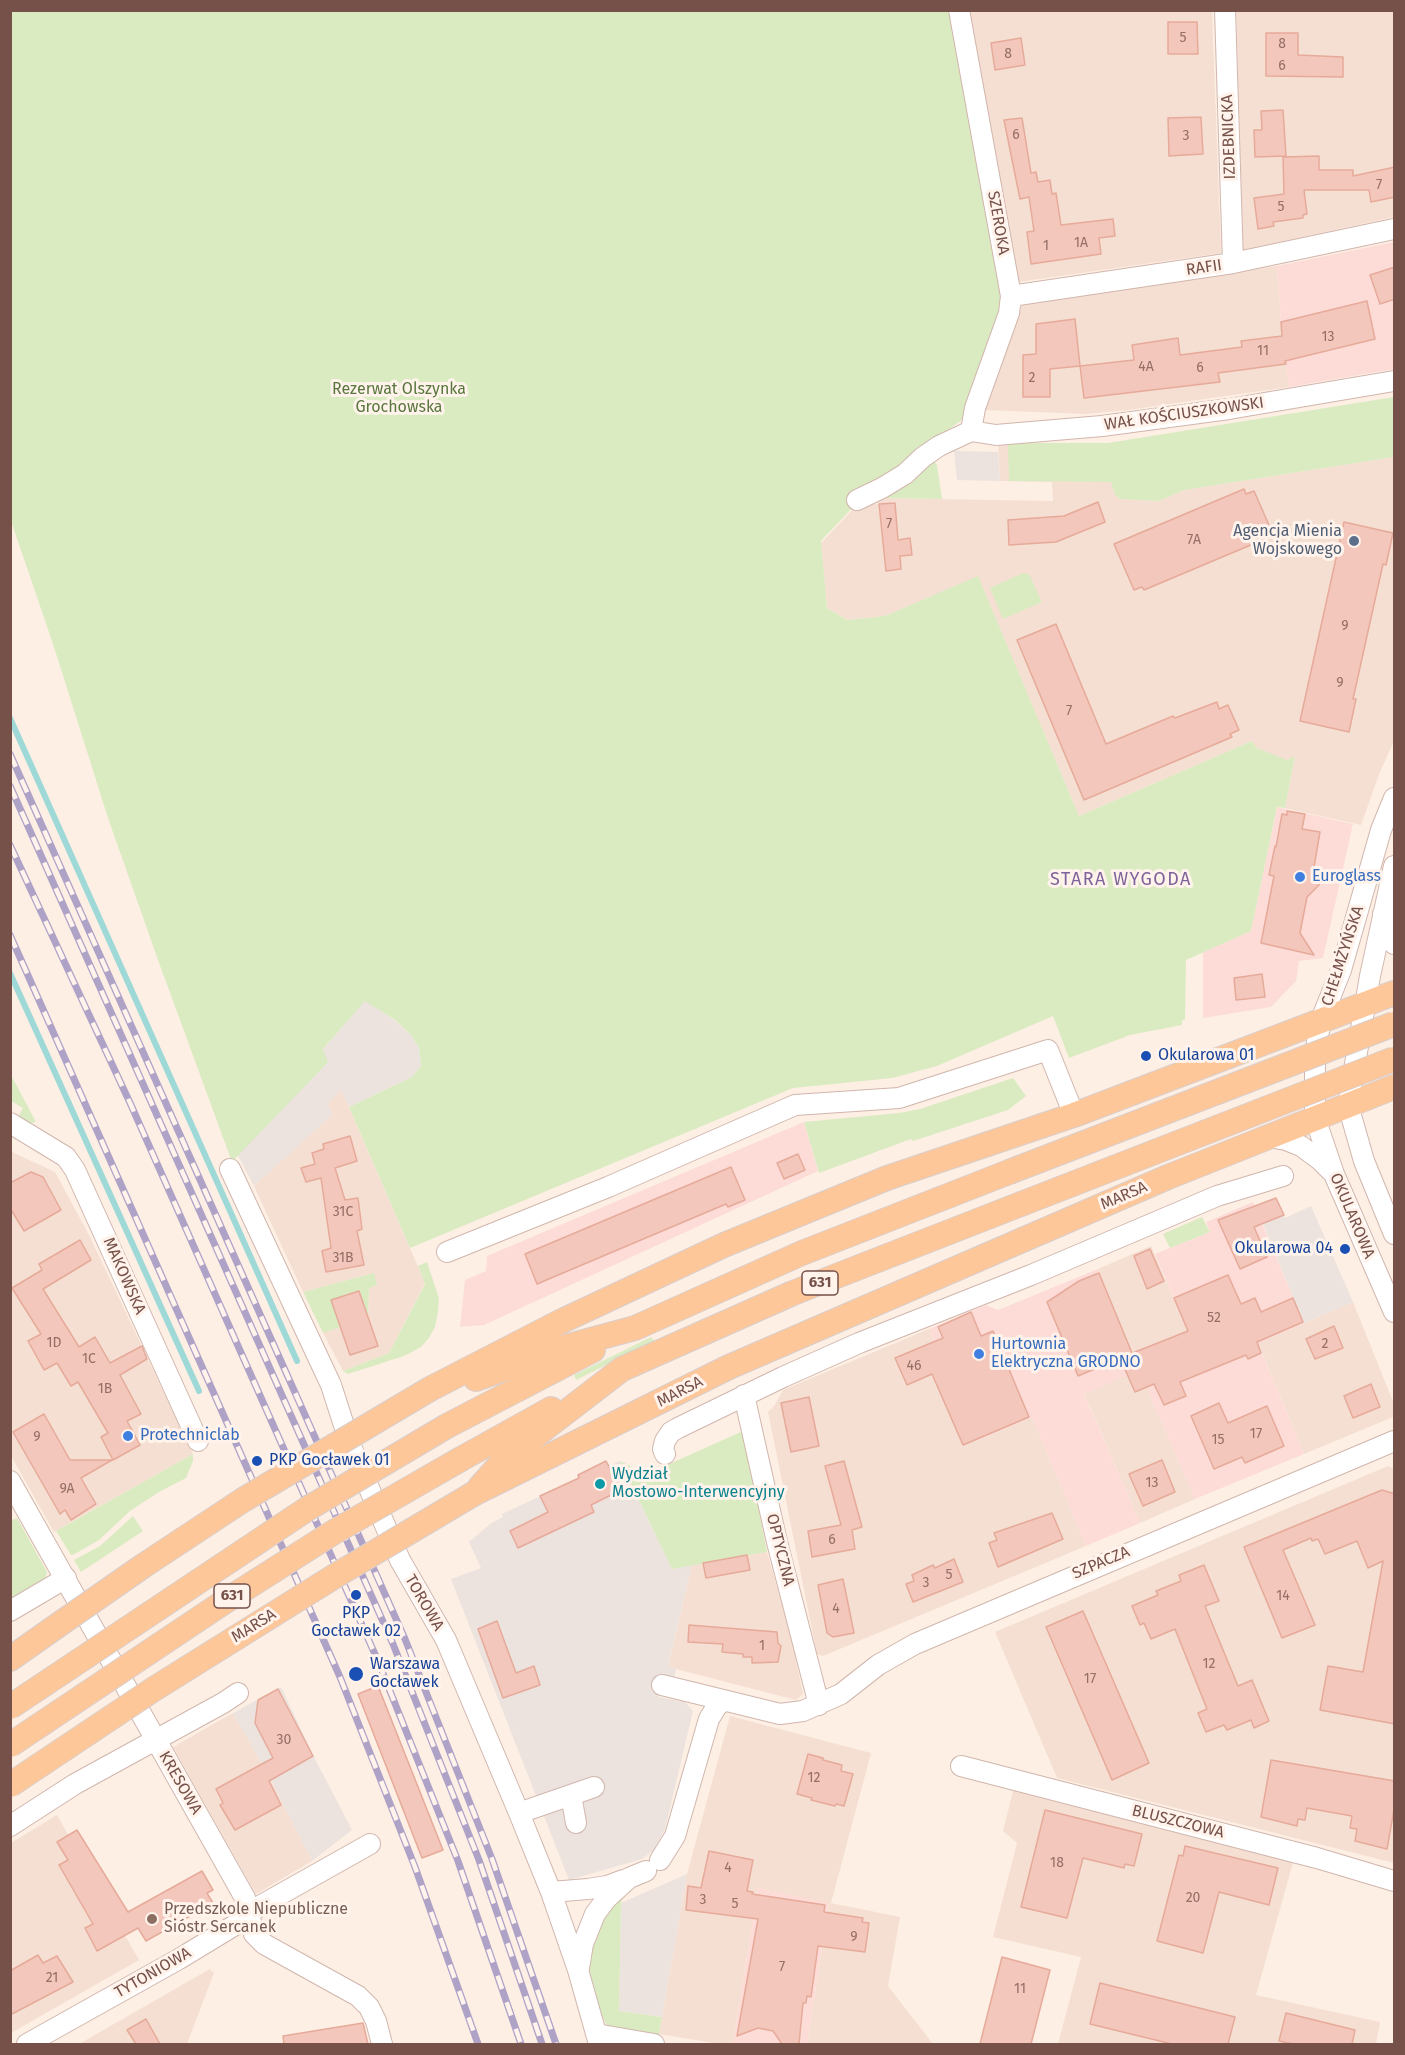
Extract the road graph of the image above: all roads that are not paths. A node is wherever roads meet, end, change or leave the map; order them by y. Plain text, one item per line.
1 (959, 10) edge
2 (1225, 10) edge
3 (1395, 229) edge
4 (1233, 263) junction
5 (1011, 296) junction
6 (1395, 381) edge
7 (971, 431) junction
8 (857, 500) dead end
9 (1395, 798) edge
10 (1395, 866) edge
11 (1383, 915) junction
12 (1395, 944) edge
13 (1395, 993) edge
14 (1365, 1005) junction
15 (1322, 1020) junction
16 (1395, 1024) edge
17 (1395, 1059) edge
18 (1395, 1087) edge
19 (1348, 1106) junction
20 (1074, 1115) junction
21 (1315, 1118) junction
22 (18, 1128) edge
23 (1268, 1137) junction
24 (230, 1169) dead end
25 (1334, 1174) junction
26 (1283, 1176) dead end
27 (1395, 1234) edge
28 (447, 1252) dead end
29 (1395, 1312) edge
30 (635, 1328) junction
31 (622, 1369) junction
32 (430, 1389) junction
33 (744, 1395) junction
34 (198, 1441) dead end
35 (1395, 1441) edge
36 (665, 1454) dead end
37 (10, 1481) edge
38 (475, 1494) junction
39 (66, 1578) junction
40 (10, 1611) edge
41 (10, 1659) edge
42 (663, 1685) dead end
43 (238, 1693) dead end
44 (723, 1701) junction
45 (819, 1705) junction
46 (10, 1707) edge
47 (155, 1739) junction
48 (10, 1745) edge
49 (961, 1766) dead end
50 (10, 1785) edge
51 (594, 1787) dead end
52 (571, 1795) junction
53 (519, 1812) junction
54 (576, 1823) dead end
55 (10, 1826) edge
56 (370, 1844) dead end
57 (645, 1870) junction
58 (1395, 1881) edge
59 (551, 1892) junction
60 (248, 1915) junction
61 (578, 1970) junction
62 (598, 2039) edge
63 (27, 2044) edge
64 (382, 2044) edge
65 (654, 2044) edge

1 - 5 street, SZEROKA
2 - 4 street, IZDEBNICKA
3 - 4 street, RAFII
4 - 5 street, RAFII
5 - 7 street, SZEROKA
6 - 7 street, WAŁ KOŚCIUSZKOWSKI
7 - 8 street
9 - 15 street, CHEŁMŻYŃSKA
10 - 11 street, CHEŁMŻYŃSKA
11 - 12 street
11 - 14 street, CHEŁMŻYŃSKA
13 - 14 main road
14 - 15 main road
14 - 19 street, CHEŁMŻYŃSKA
15 - 20 main road
15 - 21 street, CHEŁMŻYŃSKA
16 - 30 main road, 631, bridge
17 - 31 main road, 631, bridge
18 - 19 main road, MARSA
19 - 21 main road, MARSA
19 - 27 street, OKULAROWA
20 - 28 street
20 - 32 main road
21 - 23 main road, MARSA
21 - 25 street, OKULAROWA
22 - 34 street, MAKOWSKA
23 - 25 street
23 - 38 main road, MARSA
24 - 53 street, TOROWA
25 - 29 street, OKULAROWA
26 - 33 street
30 - 32 main road
30 - 46 main road, 631, bridge
31 - 38 main road
31 - 48 main road, 631, bridge
32 - 41 main road, bridge
33 - 36 street
33 - 45 street, OPTYCZNA
35 - 45 street, SZPACZA
37 - 39 street, KRESOWA
38 - 50 main road, MARSA, bridge
39 - 40 street
39 - 47 street, KRESOWA
42 - 44 street
43 - 47 street
44 - 45 street
44 - 57 street
47 - 55 street
47 - 60 street, KRESOWA
49 - 58 street, BLUSZCZOWA
51 - 52 street
52 - 53 street
52 - 54 street
53 - 59 street, TOROWA
56 - 60 street, TYTONIOWA
57 - 59 street
57 - 61 street
59 - 61 street, TOROWA
60 - 63 street, TYTONIOWA
60 - 64 street, KRESOWA
61 - 62 street, TOROWA
62 - 65 street

